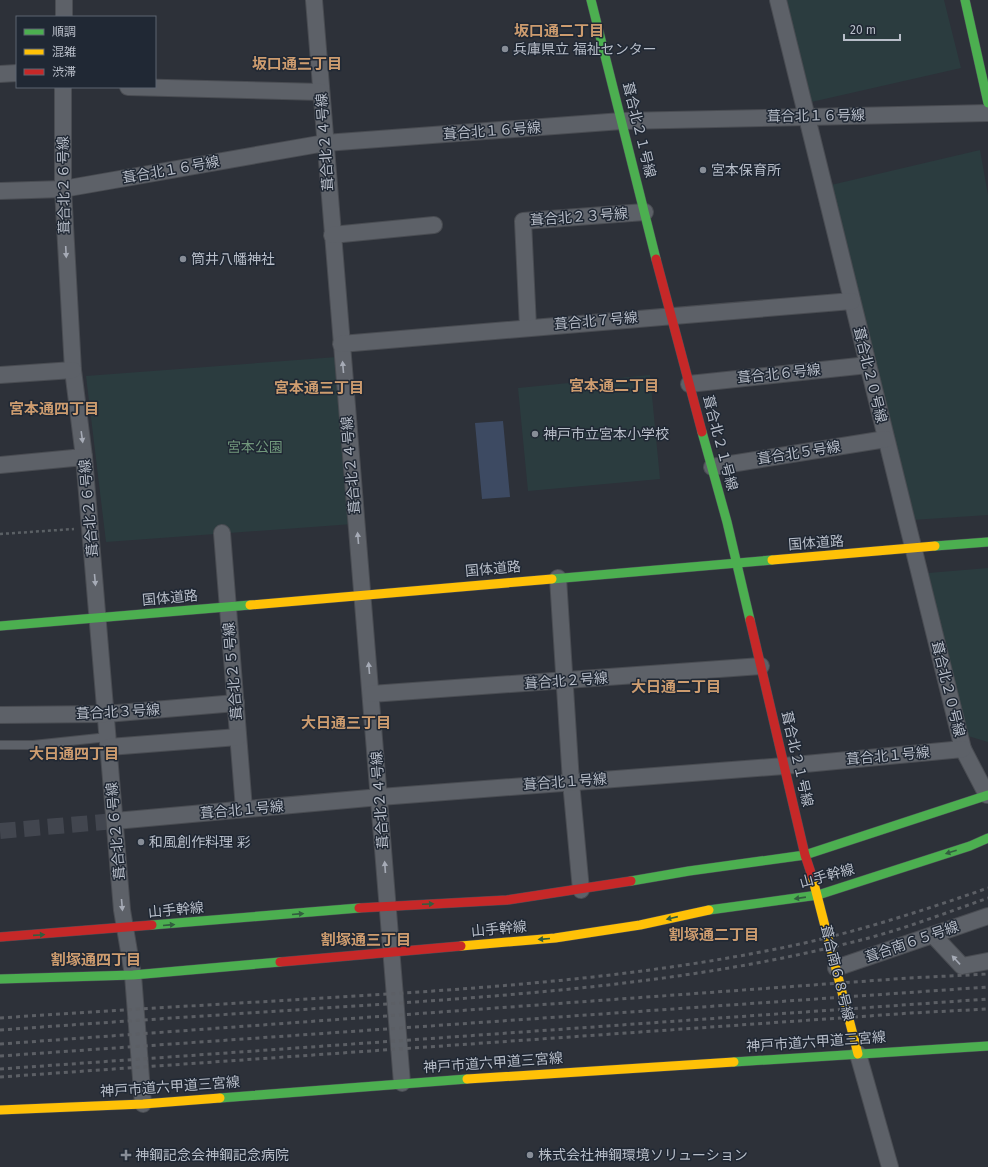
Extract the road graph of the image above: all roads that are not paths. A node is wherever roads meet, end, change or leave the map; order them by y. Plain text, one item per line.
1 (64, 0) edge
2 (314, 0) edge
3 (591, 0) edge
4 (778, 0) edge
5 (965, 0) edge
6 (64, 16) edge
7 (16, 73) edge
8 (0, 74) edge
9 (63, 88) edge
10 (156, 88) edge
11 (321, 92) junction
12 (988, 103) edge
13 (988, 113) edge
14 (805, 116) junction
15 (622, 121) junction
16 (325, 143) junction
17 (63, 189) junction
18 (0, 192) edge
19 (645, 212) junction
20 (434, 225) dead end
21 (332, 235) junction
22 (852, 301) junction
23 (670, 315) junction
24 (528, 327) junction
25 (341, 344) junction
26 (868, 365) junction
27 (72, 370) junction
28 (0, 375) edge
29 (689, 384) junction
30 (886, 439) junction
31 (84, 458) junction
32 (0, 465) edge
33 (712, 467) junction
34 (222, 533) dead end
35 (988, 542) edge
36 (913, 549) junction
37 (737, 563) junction
38 (558, 578) junction
39 (363, 595) junction
40 (228, 607) junction
41 (99, 618) junction
42 (0, 626) edge
43 (761, 666) junction
44 (565, 681) junction
45 (371, 694) junction
46 (236, 703) junction
47 (106, 714) junction
48 (0, 715) edge
49 (238, 737) junction
50 (109, 742) junction
51 (0, 745) edge
52 (963, 749) junction
53 (784, 766) junction
54 (571, 782) junction
55 (988, 795) edge
56 (380, 796) junction
57 (244, 809) junction
58 (115, 821) junction
59 (988, 838) edge
60 (805, 855) junction
61 (581, 890) junction
62 (818, 895) junction
63 (388, 906) junction
64 (988, 916) edge
65 (124, 928) junction
66 (933, 935) junction
67 (0, 937) edge
68 (392, 953) junction
69 (988, 961) edge
70 (836, 968) junction
71 (132, 975) junction
72 (0, 979) edge
73 (988, 1046) edge
74 (858, 1054) junction
75 (402, 1083) junction
76 (143, 1104) junction
77 (0, 1110) edge
78 (890, 1167) edge

1 - 6 street
2 - 11 street, 葺合北２４号線
3 - 15 street, 葺合北２１号線
4 - 14 street, 葺合北２０号線
5 - 12 street
7 - 8 street
9 - 17 street, 葺合北２６号線
10 - 11 street
11 - 16 street, 葺合北２４号線
13 - 14 street, 葺合北１６号線
14 - 15 street, 葺合北１６号線
14 - 22 street, 葺合北２０号線
15 - 16 street, 葺合北１６号線
15 - 19 street, 葺合北２１号線
16 - 17 street, 葺合北１６号線
16 - 21 street, 葺合北２４号線
17 - 18 street, 葺合北１６号線
17 -> 27 street, 葺合北２６号線
19 - 23 street, 葺合北２１号線
19 - 24 street, 葺合北２３号線
20 - 21 street
21 - 25 street, 葺合北２４号線
22 - 23 street, 葺合北７号線
22 - 26 street, 葺合北２０号線
23 - 24 street, 葺合北７号線
23 - 29 street, 葺合北２１号線
24 - 25 street, 葺合北７号線
39 -> 25 street, 葺合北２４号線
26 - 29 street, 葺合北６号線
26 - 30 street, 葺合北２０号線
27 - 28 street
27 -> 31 street, 葺合北２６号線
29 - 33 street, 葺合北２１号線
30 - 33 street, 葺合北５号線
30 - 36 street, 葺合北２０号線
31 - 32 street
31 -> 41 street, 葺合北２６号線
33 - 37 street, 葺合北２１号線
34 - 40 street, 葺合北２５号線
35 - 36 street, 国体道路
36 - 37 street, 国体道路
36 - 52 street, 葺合北２０号線
37 - 38 street, 国体道路
37 - 43 street, 葺合北２１号線
38 - 39 street, 国体道路
38 - 44 street
39 - 40 street, 国体道路
45 -> 39 street, 葺合北２４号線
40 - 41 street, 国体道路
40 - 46 street, 葺合北２５号線
41 - 42 street, 国体道路
41 - 47 street, 葺合北２６号線
43 - 44 street, 葺合北２号線
43 - 53 street, 葺合北２１号線
44 - 45 street, 葺合北２号線
44 - 54 street
45 - 56 street, 葺合北２４号線
46 - 47 street, 葺合北３号線
46 - 49 street, 葺合北２５号線
47 - 48 street, 葺合北３号線
47 - 50 street, 葺合北２６号線
49 - 50 street
49 - 57 street, 葺合北２５号線
50 - 51 lane
50 - 58 street, 葺合北２６号線
52 - 53 street, 葺合北１号線
52 - 55 street
53 - 54 street, 葺合北１号線
53 - 60 street, 葺合北２１号線
54 - 56 street, 葺合北１号線
54 - 61 street
55 - 60 street, 山手幹線
56 - 57 street, 葺合北１号線
63 -> 56 street, 葺合北２４号線
57 - 58 street, 葺合北１号線
58 -> 65 street, 葺合北２６号線
59 -> 62 street, 山手幹線
60 - 61 street, 山手幹線
60 - 62 street, 葺合北２１号線
63 -> 61 street, 山手幹線
62 -> 68 street, 山手幹線
62 - 70 street, 葺合南６８号線
65 -> 63 street, 山手幹線
63 - 68 street, 葺合北２４号線
64 - 66 street, 葺合南６５号線
67 -> 65 street, 山手幹線
65 - 71 street, 葺合北２６号線
69 -> 66 street
66 - 70 street, 葺合南６５号線
68 - 71 street, 山手幹線
68 - 75 street, 葺合北２４号線
70 - 74 street, 葺合南６８号線
71 - 72 street, 山手幹線
71 - 76 street, 葺合北２６号線
73 - 74 street, 神戸市道六甲道三宮線
74 - 75 street, 神戸市道六甲道三宮線
74 - 78 street, 葺合南６８号線
75 - 76 street, 神戸市道六甲道三宮線
76 - 77 street, 神戸市道六甲道三宮線

